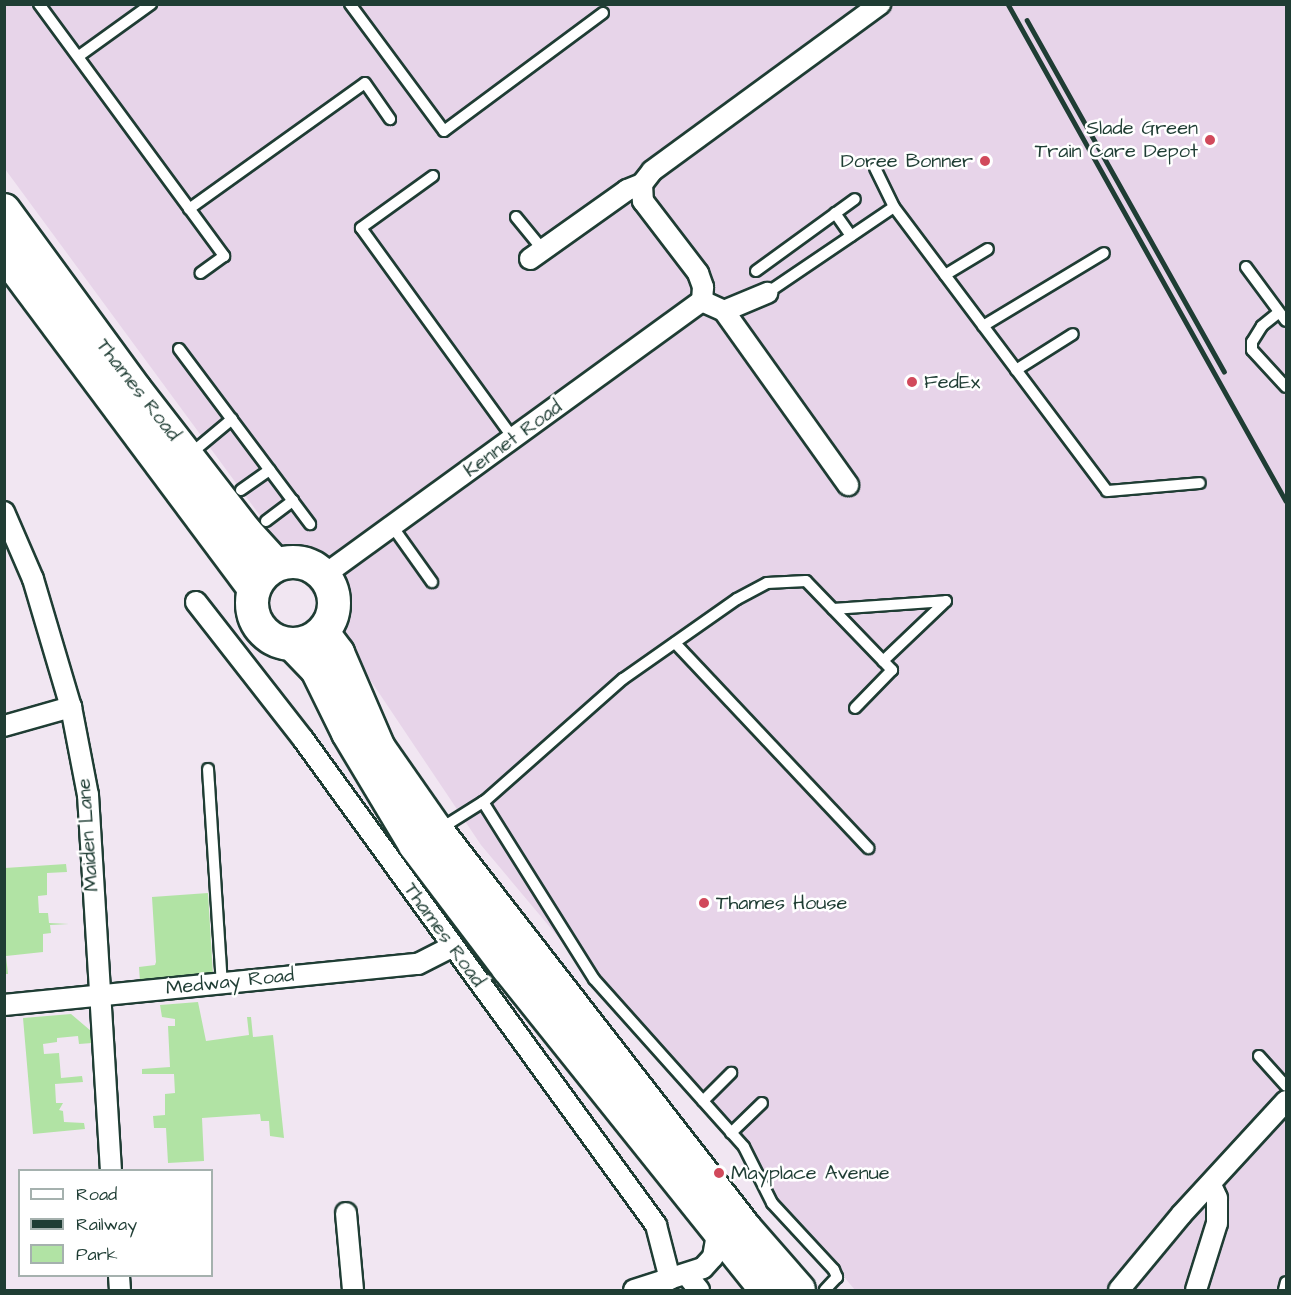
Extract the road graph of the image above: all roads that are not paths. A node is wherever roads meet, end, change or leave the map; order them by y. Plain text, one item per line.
1 (39, 4) edge
2 (151, 4) edge
3 (350, 4) edge
4 (880, 4) edge
5 (603, 13) dead end
6 (79, 56) junction
7 (390, 119) dead end
8 (875, 168) dead end
9 (433, 176) dead end
10 (642, 184) junction
11 (855, 198) dead end
12 (894, 207) junction
13 (189, 209) junction
14 (4, 210) edge
15 (835, 213) junction
16 (516, 217) dead end
17 (851, 236) junction
18 (988, 249) dead end
19 (4, 253) edge
20 (1104, 253) dead end
21 (537, 255) joint
22 (1246, 267) dead end
23 (756, 271) dead end
24 (201, 273) dead end
25 (945, 275) junction
26 (767, 293) joint
27 (702, 301) junction
28 (724, 311) junction
29 (1282, 317) edge
30 (983, 326) junction
31 (1073, 334) dead end
32 (179, 349) dead end
33 (1016, 370) junction
34 (1287, 387) edge
35 (232, 419) junction
36 (514, 439) junction
37 (188, 455) junction
38 (270, 470) junction
39 (1200, 483) dead end
40 (848, 485) dead end
41 (241, 490) dead end
42 (293, 501) junction
43 (4, 512) edge
44 (266, 521) dead end
45 (310, 524) dead end
46 (392, 526) junction
47 (276, 565) junction
48 (323, 576) junction
49 (432, 582) dead end
50 (254, 588) junction
51 (196, 602) dead end
52 (833, 609) junction
53 (322, 633) junction
54 (675, 643) junction
55 (293, 645) junction
56 (883, 661) junction
57 (71, 707) junction
58 (855, 708) dead end
59 (4, 726) edge
60 (208, 769) dead end
61 (483, 802) junction
62 (437, 831) junction
63 (868, 848) dead end
64 (452, 947) junction
65 (222, 983) junction
66 (98, 995) junction
67 (4, 1005) edge
68 (1259, 1056) dead end
69 (732, 1073) dead end
70 (1287, 1086) edge
71 (703, 1101) junction
72 (1287, 1101) edge
73 (762, 1103) dead end
74 (731, 1133) junction
75 (111, 1169) edge
76 (1211, 1185) junction
77 (346, 1213) dead end
78 (717, 1234) junction
79 (678, 1276) junction
80 (1287, 1282) edge
81 (353, 1290) edge
82 (634, 1290) edge
83 (699, 1290) edge
84 (766, 1290) edge
85 (800, 1290) edge
86 (825, 1290) edge
87 (1119, 1290) edge
88 (1196, 1290) edge
89 (1284, 1290) edge

1 - 6 lane
2 - 6 lane
3 - 5 lane
4 - 10 street
6 - 13 lane
7 - 13 lane
8 - 12 lane
9 - 36 lane
10 - 21 street
10 - 27 street
11 - 15 lane
12 - 17 lane
12 - 25 lane
13 - 24 lane
14 - 37 main road, Thames Road
15 - 17 lane
15 - 23 lane
16 - 21 lane
17 - 26 lane
18 - 25 lane
19 - 50 main road, Thames Road
20 - 30 lane
22 - 29 lane
25 - 30 lane
26 - 28 street
27 - 28 street
27 - 36 street, Kennet Road
28 - 40 street
29 - 34 lane
30 - 33 lane
31 - 33 lane
32 - 35 lane
33 - 39 lane
35 - 37 lane
35 - 38 lane
36 - 46 street, Kennet Road
37 - 47 main road, Thames Road
38 - 41 lane
38 - 42 lane
42 - 44 lane
42 - 45 lane
43 - 57 street, Maiden Lane
46 - 48 street, Kennet Road
46 - 49 lane
47 - 48 main road
47 - 50 main road
48 - 53 main road
50 - 55 main road, Thames Road
51 - 64 street, Thames Road
52 - 54 lane
52 - 56 lane
52 - 56 lane
53 - 55 main road
53 - 62 main road
54 - 61 lane
54 - 63 lane
55 - 78 main road, Thames Road
56 - 58 lane
57 - 59 street
57 - 66 street, Maiden Lane
60 - 65 lane
61 - 62 lane
61 - 71 lane
62 - 85 main road
64 - 65 street, Medway Road
64 - 79 street, Thames Road
65 - 66 street, Medway Road
66 - 67 street, Medway Road
66 - 75 street, Maiden Lane
68 - 70 lane
69 - 71 lane
71 - 74 lane
72 - 76 street
73 - 74 lane
74 - 86 lane
76 - 87 street
76 - 88 street
77 - 81 street
78 - 79 street
78 - 84 main road, Thames Road
79 - 82 street
79 - 83 street, Thames Road
80 - 89 lane

